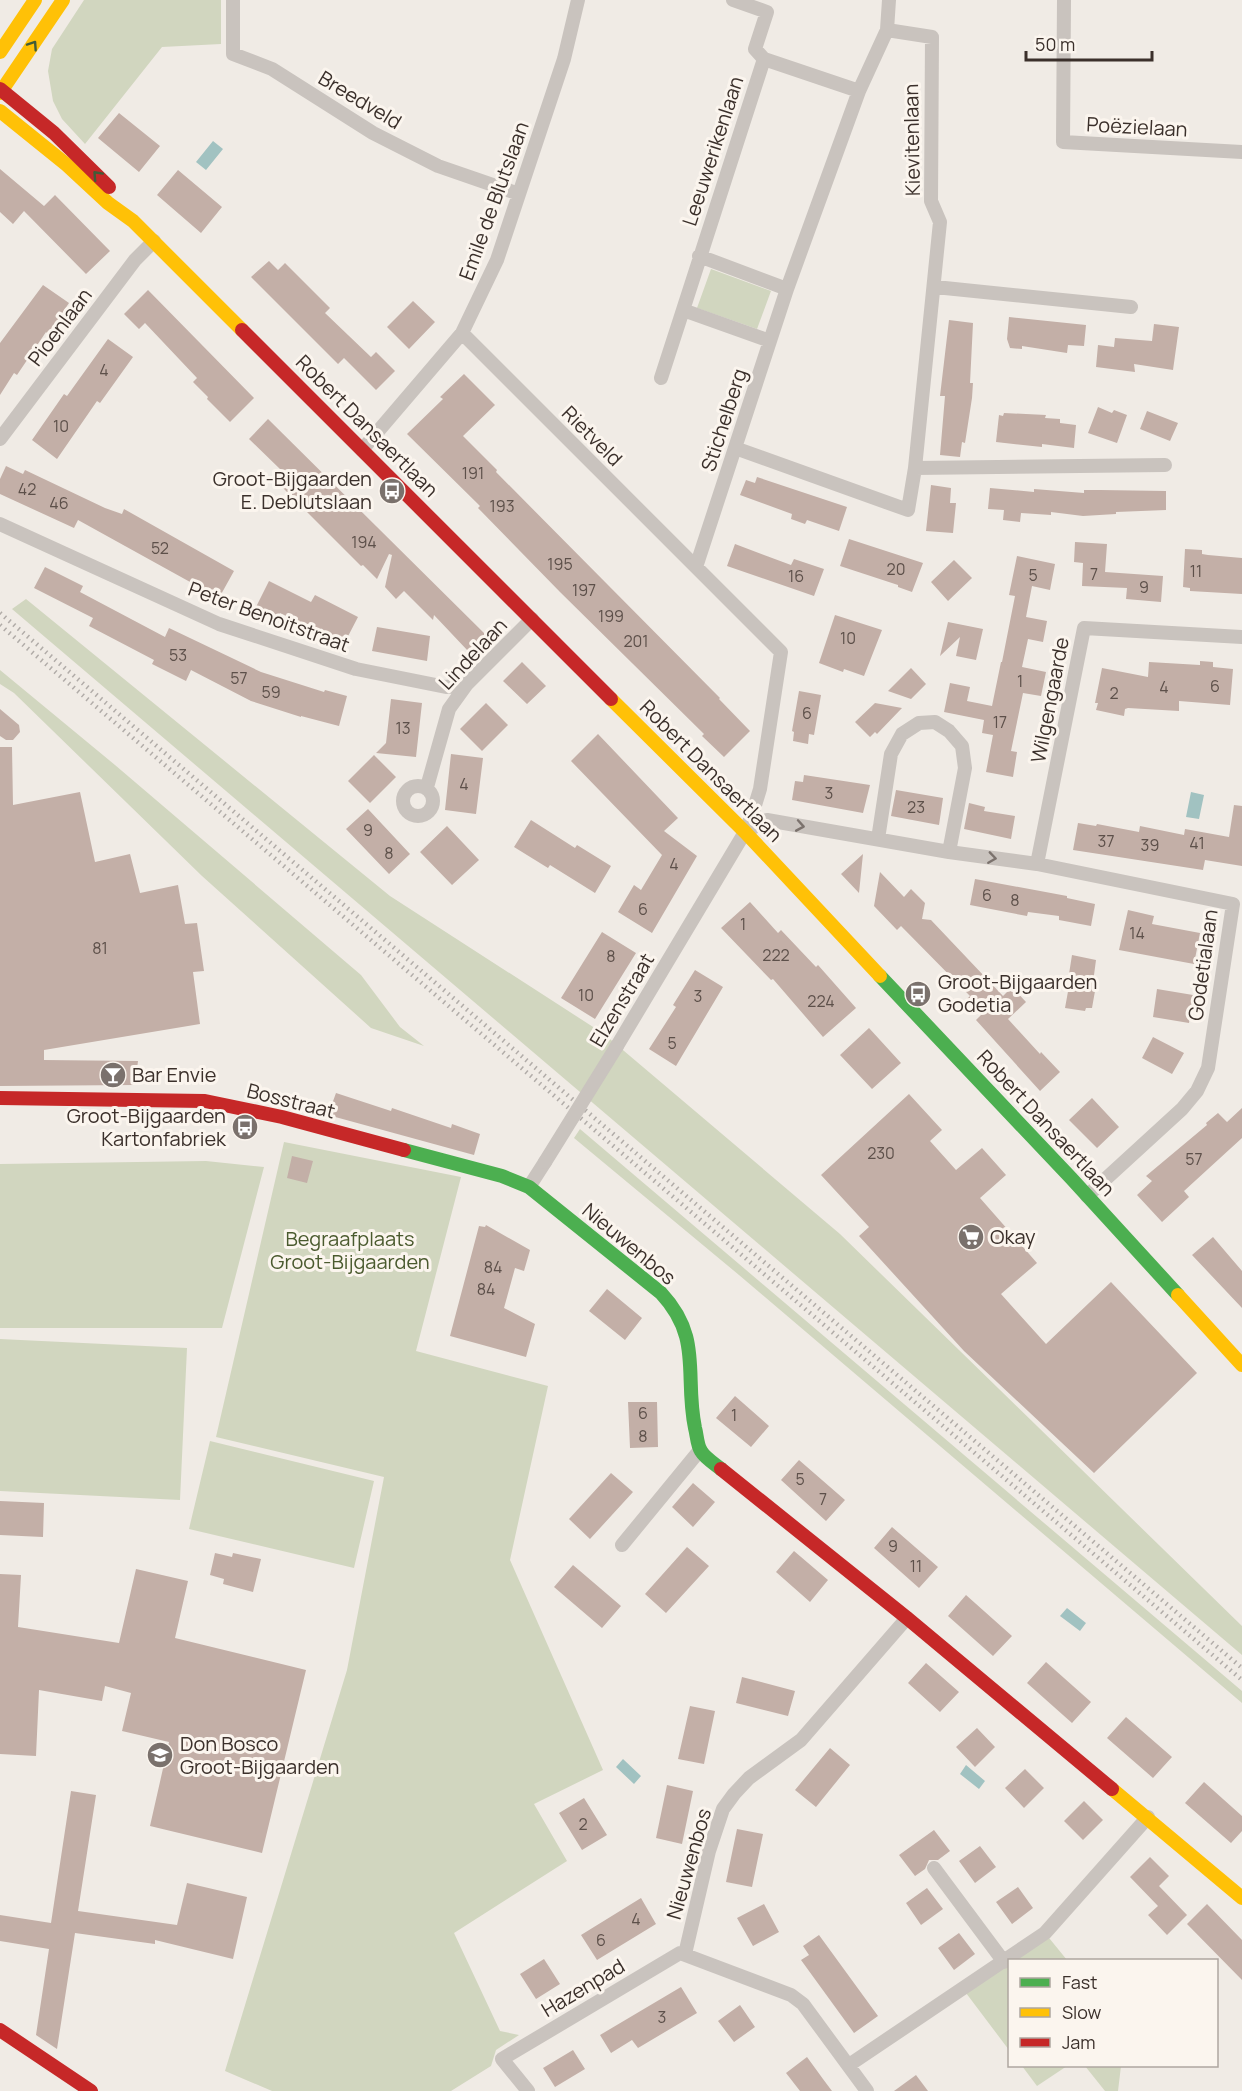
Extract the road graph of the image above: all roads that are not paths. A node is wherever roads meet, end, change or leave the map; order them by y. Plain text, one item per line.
1 (35, 0) edge
2 (63, 0) edge
3 (233, 0) edge
4 (578, 0) edge
5 (733, 0) edge
6 (889, 0) edge
7 (1064, 0) edge
8 (20, 22) junction
9 (887, 30) junction
10 (0, 33) edge
11 (0, 52) edge
12 (764, 59) junction
13 (1, 91) edge
14 (859, 91) junction
15 (0, 111) edge
16 (1242, 152) edge
17 (519, 194) junction
18 (133, 221) junction
19 (154, 241) junction
20 (699, 256) junction
21 (935, 286) junction
22 (787, 289) junction
23 (1131, 307) dead end
24 (682, 310) junction
25 (462, 333) junction
26 (770, 341) junction
27 (661, 378) dead end
28 (0, 438) edge
29 (735, 448) junction
30 (362, 450) junction
31 (1165, 465) dead end
32 (915, 468) junction
33 (0, 524) edge
34 (696, 567) junction
35 (532, 619) junction
36 (1242, 637) edge
37 (467, 684) junction
38 (427, 787) dead end
39 (744, 832) junction
40 (878, 839) junction
41 (949, 852) junction
42 (1037, 864) junction
43 (0, 1098) edge
44 (529, 1187) junction
45 (1087, 1196) junction
46 (1242, 1365) edge
47 (700, 1450) junction
48 (622, 1545) dead end
49 (907, 1618) junction
50 (1148, 1817) junction
51 (934, 1868) dead end
52 (1242, 1898) edge
53 (685, 1954) junction
54 (1008, 1959) edge
55 (1008, 1959) edge
56 (1004, 1962) junction
57 (0, 2030) edge
58 (849, 2065) junction
59 (91, 2091) edge
60 (528, 2091) edge
61 (867, 2091) edge

1 - 8 main road
13 -> 2 main road
3 - 17 street, Breedveld
4 - 17 street, Emile de Blutslaan
5 - 12 street, Leeuwerikenlaan
6 - 9 street, Stichelberg
7 - 16 street, Poëzielaan
8 - 10 main road
8 - 11 main road
9 - 14 street, Stichelberg
9 - 21 street, Kievitenlaan
12 - 14 street, Leeuwerikenlaan
12 - 20 street, Leeuwerikenlaan
18 -> 13 main road, Robert Dansaertlaan
14 - 22 street, Stichelberg
15 - 18 main road, Robert Dansaertlaan
17 - 25 street, Emile de Blutslaan
18 - 19 main road, Robert Dansaertlaan
19 - 28 street, Pioenlaan
19 - 30 main road, Robert Dansaertlaan
20 - 22 street, Leeuwerikenlaan
20 - 24 street, Leeuwerikenlaan
21 - 23 street
21 - 32 street, Kievitenlaan
22 - 26 street, Stichelberg
24 - 26 street
24 - 27 street, Leeuwerikenlaan
25 - 30 street, Emile de Blutslaan
25 - 34 street, Rietveld
26 - 29 street, Stichelberg
29 - 32 street, Kievitenlaan
29 - 34 street, Stichelberg
30 - 35 main road, Robert Dansaertlaan
31 - 32 street
33 - 37 street, Peter Benoitstraat
34 - 39 street
35 - 37 street, Lindelaan
35 - 39 main road, Robert Dansaertlaan
36 - 42 street, Wilgengaarde
37 - 38 street, Lindelaan
39 -> 40 street, Godetialaan
39 - 44 street, Elzenstraat, bridge
39 - 45 main road, Robert Dansaertlaan
40 - 41 street, Godetialaan
40 - 41 street
41 -> 42 street, Godetialaan
42 - 45 street, Godetialaan
43 - 44 main road, Bosstraat
44 - 47 main road, Nieuwenbos
45 - 46 main road, Robert Dansaertlaan
47 - 48 street
47 - 49 main road
49 - 50 main road
49 - 53 street, Nieuwenbos
50 - 52 main road
50 - 54 street
51 - 56 street
53 - 58 street
53 - 60 street, Hazenpad
55 - 56 street
56 - 58 street
57 - 59 main road
58 - 61 street

